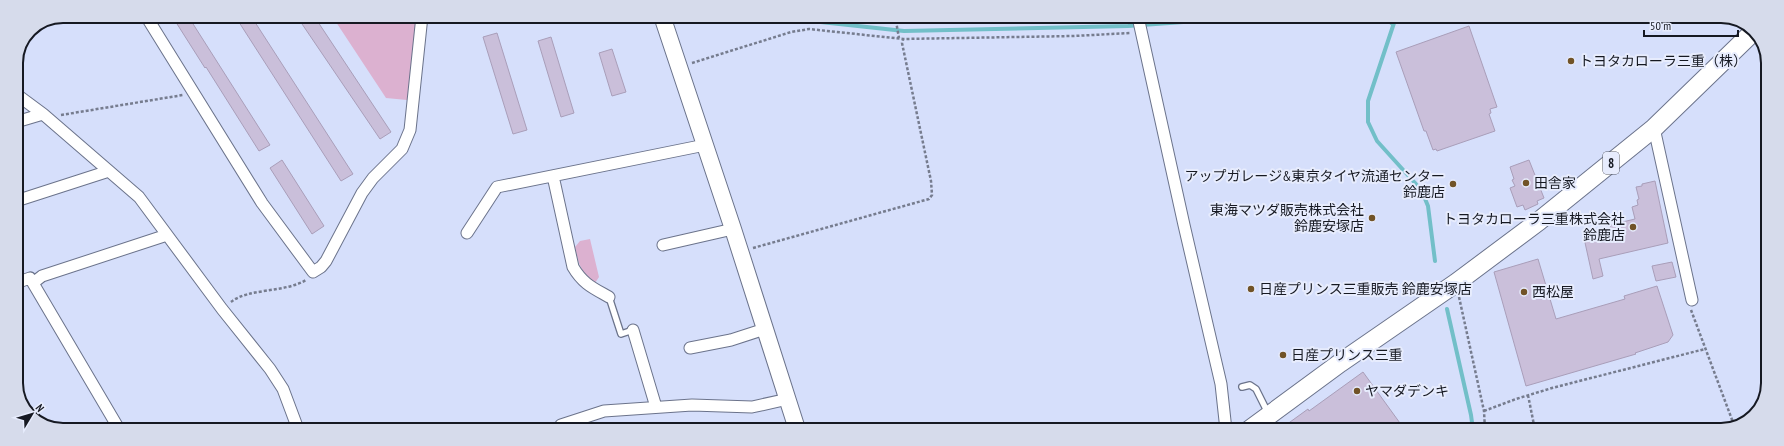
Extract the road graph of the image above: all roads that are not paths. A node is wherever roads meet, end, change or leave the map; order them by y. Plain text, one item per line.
1 (150, 23) edge
2 (421, 23) edge
3 (664, 23) edge
4 (1140, 25) edge
5 (1749, 35) edge
6 (23, 99) edge
7 (45, 115) junction
8 (23, 120) edge
9 (1654, 128) junction
10 (705, 145) junction
11 (109, 171) junction
12 (553, 176) junction
13 (23, 199) edge
14 (733, 229) junction
15 (467, 233) dead end
16 (167, 236) junction
17 (663, 245) dead end
18 (23, 280) edge
19 (33, 283) junction
20 (609, 297) joint
21 (1692, 300) road end
22 (765, 329) junction
23 (633, 330) joint
24 (690, 348) dead end
25 (1242, 387) dead end
26 (788, 399) junction
27 (656, 407) junction
28 (1270, 414) junction
29 (115, 423) edge
30 (296, 423) edge
31 (570, 423) edge
32 (795, 423) edge
33 (1225, 423) edge
34 (1258, 423) edge

1 - 2 street
3 - 10 street
4 - 33 street
5 - 9 main road, 8
6 - 7 street
7 - 8 street
7 - 11 street
9 - 21 street
9 - 28 main road, 8
10 - 12 street
10 - 14 street
11 - 13 street
11 - 16 street
12 - 15 street
12 - 20 street
14 - 17 street
14 - 22 street
16 - 19 street
16 - 30 street
18 - 19 street
19 - 29 street
20 - 23 lane
22 - 24 street
22 - 26 street
23 - 27 street
25 - 28 lane
26 - 27 street
26 - 32 street
27 - 31 street
28 - 34 main road, 8

